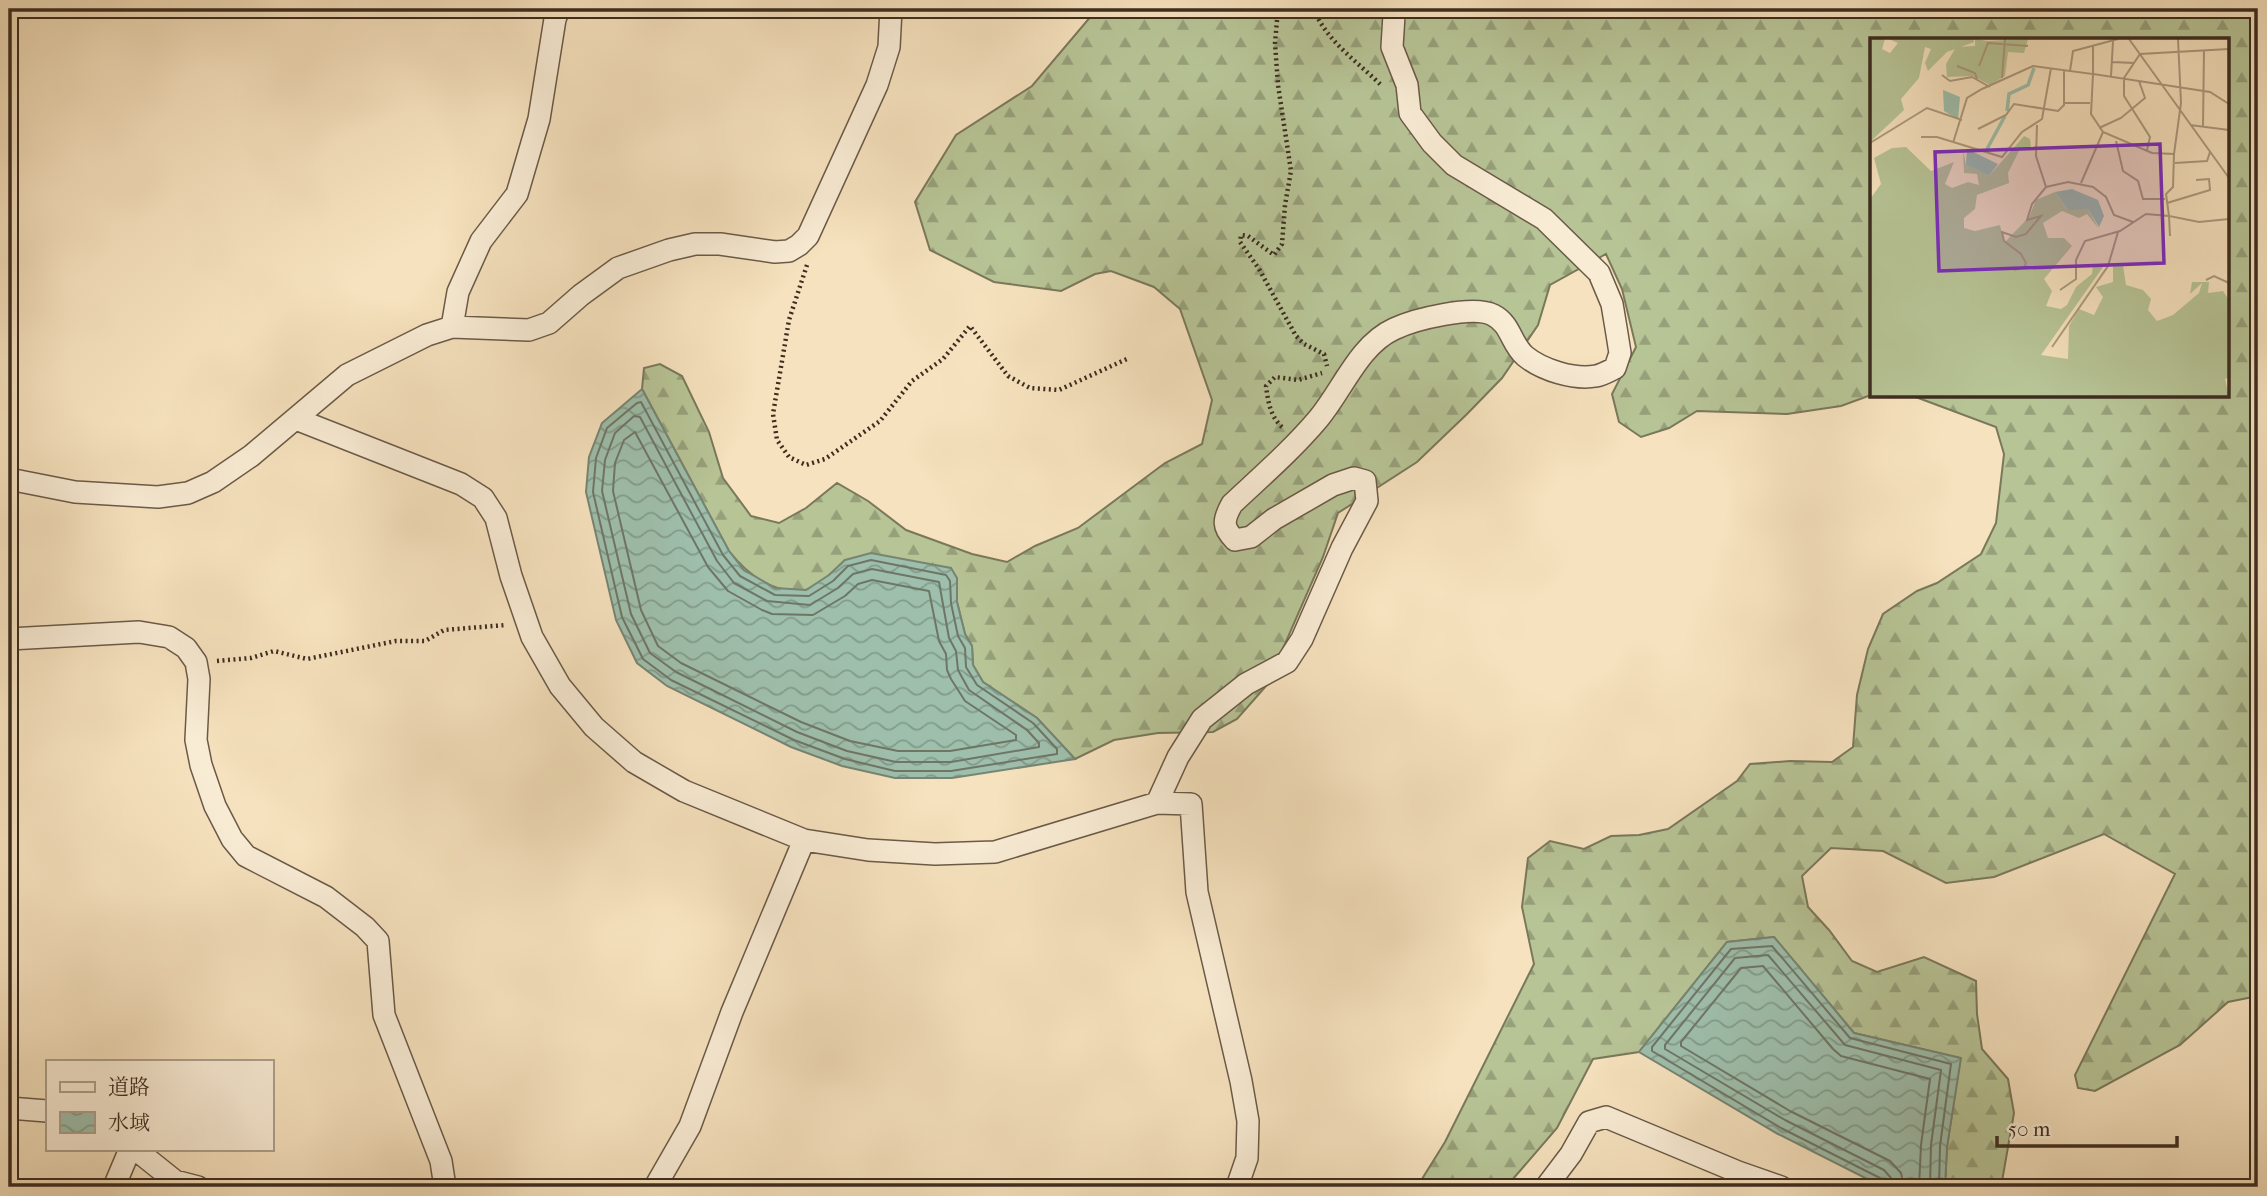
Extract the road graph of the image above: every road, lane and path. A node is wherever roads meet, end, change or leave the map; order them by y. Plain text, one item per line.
1 (559, 9) edge
2 (891, 9) edge
3 (1278, 9) edge
4 (1314, 9) edge
5 (1398, 9) edge
6 (1410, 113) junction
7 (799, 245) junction
8 (452, 327) junction
9 (1129, 358) dead end
10 (296, 419) junction
11 (1299, 441) junction
12 (9, 479) edge
13 (527, 622) junction
14 (9, 639) edge
15 (196, 663) junction
16 (1157, 803) junction
17 (804, 840) junction
18 (9, 1108) edge
19 (46, 1111) edge
20 (130, 1150) edge
21 (136, 1150) edge
22 (114, 1187) edge
23 (198, 1187) edge
24 (445, 1187) edge
25 (655, 1187) edge
26 (1237, 1187) edge
27 (1546, 1187) edge
28 (1781, 1187) edge

1 - 8 street
2 - 7 street
3 - 11 path
4 - 6 path
5 - 6 street
6 - 11 street
7 - 8 street
7 - 9 path
8 - 10 street
10 - 12 street
10 - 13 street
11 - 16 street
13 - 15 path
13 - 17 street
14 - 15 street
15 - 24 street
16 - 17 street
16 - 26 street
17 - 25 street
18 - 19 street
20 - 22 street
21 - 23 street
27 - 28 street

